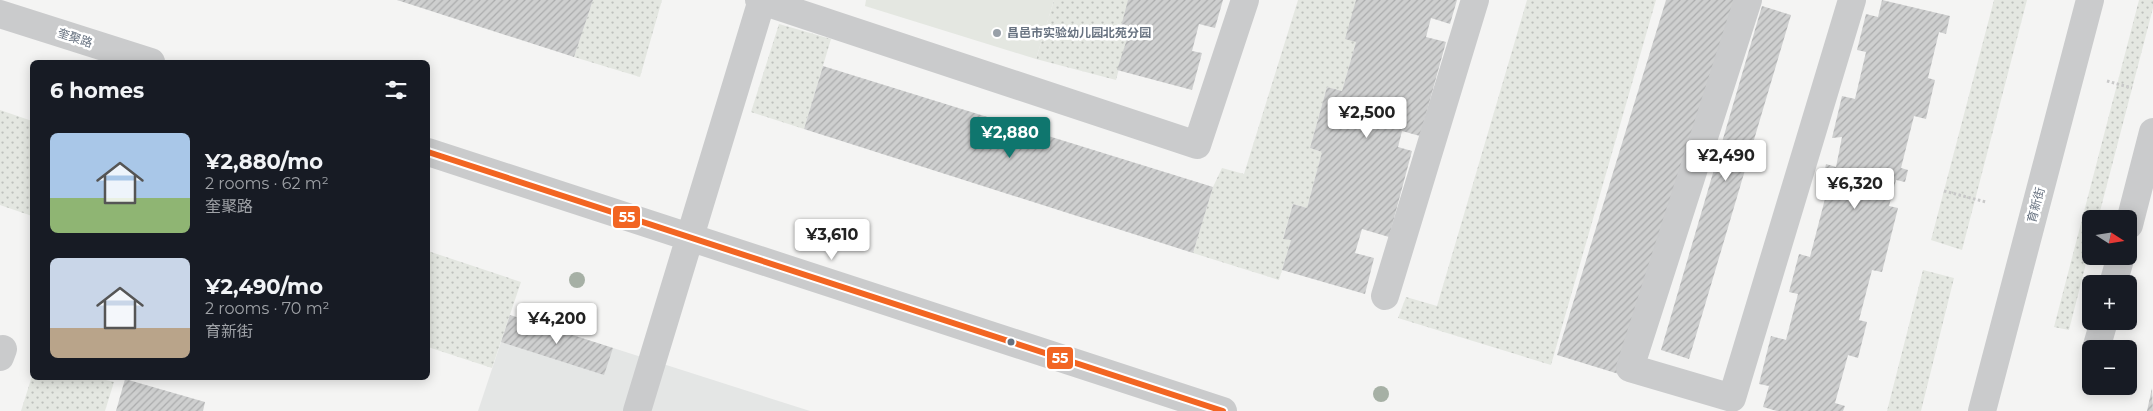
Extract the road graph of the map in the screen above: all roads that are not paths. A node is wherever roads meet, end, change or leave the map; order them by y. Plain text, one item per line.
1 (761, 0) edge
2 (1245, 0) edge
3 (1475, 0) edge
4 (1748, 0) edge
5 (1852, 0) edge
6 (2090, 0) edge
7 (0, 14) edge
8 (145, 60) edge
9 (2153, 132) edge
10 (430, 153) edge
11 (2133, 210) edge
12 (691, 238) junction
13 (1385, 296) dead end
14 (637, 411) edge
15 (1223, 411) edge
16 (1982, 411) edge

1 - 2 street
1 - 12 street
3 - 13 street
4 - 5 street
6 - 16 street, 育新街
7 - 8 street, 奎聚路
9 - 11 street
10 - 12 street
12 - 14 street
12 - 15 street

